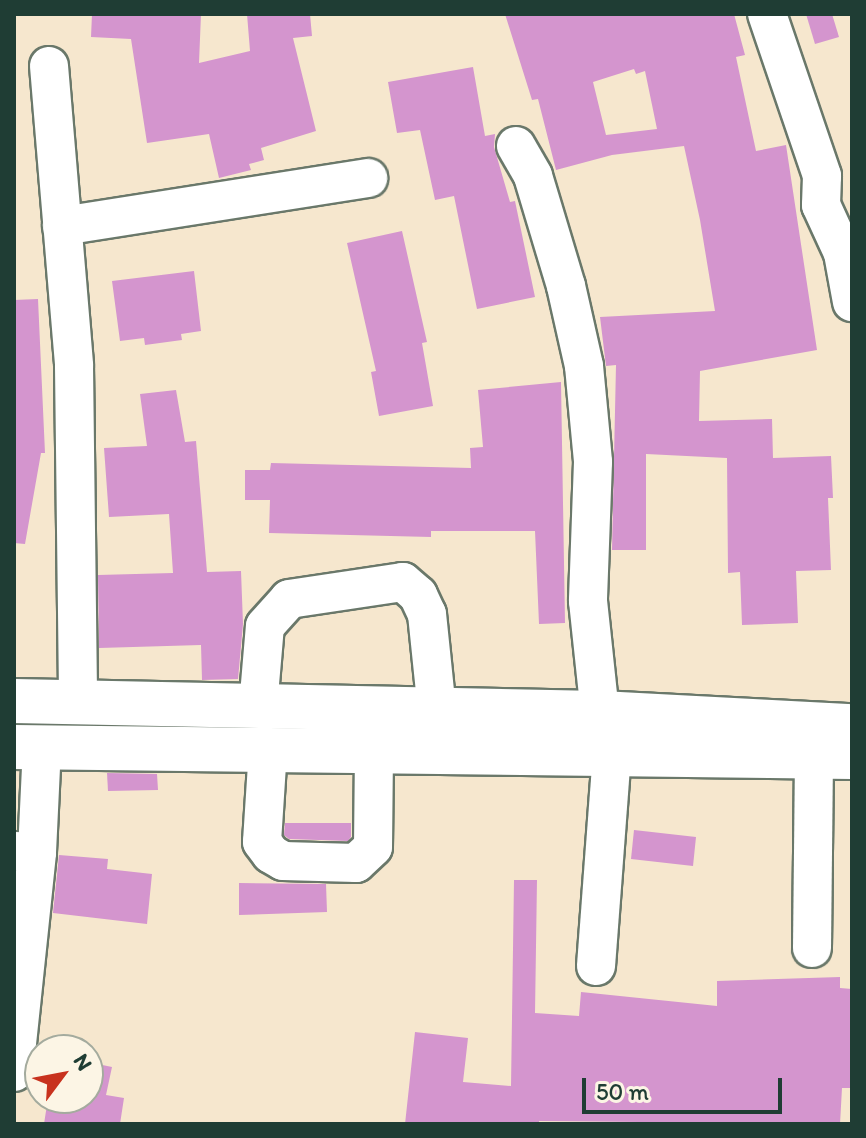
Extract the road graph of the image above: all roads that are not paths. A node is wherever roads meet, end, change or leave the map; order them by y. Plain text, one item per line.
1 (767, 14) edge
2 (49, 66) dead end
3 (516, 146) dead end
4 (368, 178) dead end
5 (836, 201) edge
6 (62, 226) junction
7 (852, 302) edge
8 (14, 701) edge
9 (78, 703) junction
10 (258, 707) junction
11 (437, 710) junction
12 (852, 726) edge
13 (606, 734) junction
14 (28, 747) edge
15 (268, 749) junction
16 (374, 750) junction
17 (833, 757) edge
18 (25, 852) edge
19 (812, 948) dead end
20 (596, 966) dead end
21 (14, 1072) edge

1 - 5 street
2 - 6 street
3 - 13 street
4 - 6 street
5 - 7 street
6 - 9 street
8 - 9 main road
9 - 10 main road
10 - 11 main road
10 - 11 street
11 - 13 main road
12 - 13 main road
13 - 16 main road
13 - 17 main road
13 - 20 street
14 - 15 main road
14 - 18 street
15 - 16 main road
15 - 16 street
17 - 19 street
18 - 21 street

